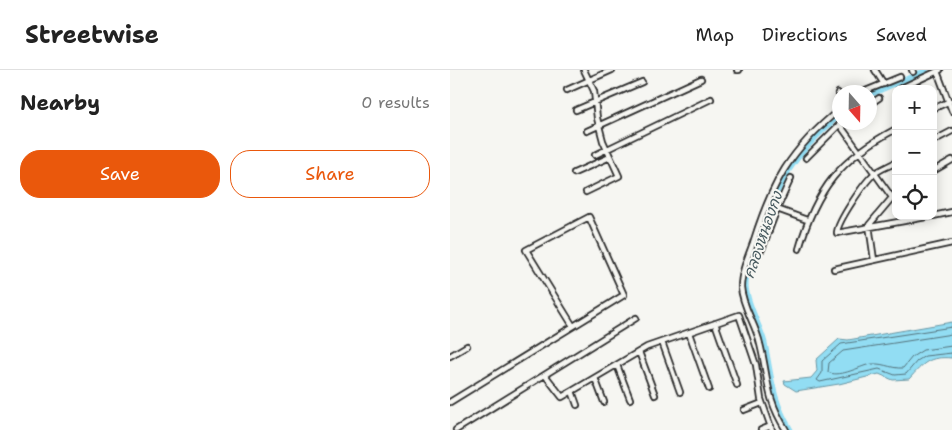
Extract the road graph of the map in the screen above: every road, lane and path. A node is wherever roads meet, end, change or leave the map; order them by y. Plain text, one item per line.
1 (584, 70) edge
2 (612, 70) edge
3 (875, 70) edge
4 (939, 71) edge
5 (900, 77) dead end
6 (701, 79) dead end
7 (589, 80) junction
8 (642, 82) dead end
9 (884, 84) junction
10 (908, 85) edge
11 (877, 87) edge
12 (567, 90) dead end
13 (711, 100) dead end
14 (951, 101) edge
15 (595, 102) junction
16 (937, 106) edge
17 (576, 110) dead end
18 (952, 111) edge
19 (832, 116) edge
20 (599, 126) junction
21 (835, 130) edge
22 (845, 130) edge
23 (893, 130) edge
24 (587, 131) dead end
25 (952, 131) edge
26 (937, 139) edge
27 (606, 149) junction
28 (859, 150) junction
29 (595, 154) dead end
30 (610, 156) junction
31 (806, 158) dead end
32 (952, 160) edge
33 (892, 164) edge
34 (937, 169) edge
35 (574, 173) dead end
36 (874, 174) junction
37 (791, 178) dead end
38 (586, 192) dead end
39 (892, 192) edge
40 (892, 196) edge
41 (776, 209) junction
42 (952, 212) edge
43 (937, 215) edge
44 (807, 220) junction
45 (913, 220) edge
46 (868, 229) junction
47 (952, 242) edge
48 (762, 249) dead end
49 (799, 250) dead end
50 (874, 260) junction
51 (834, 269) dead end
52 (636, 318) dead end
53 (715, 324) junction
54 (573, 326) junction
55 (689, 333) junction
56 (662, 342) junction
57 (467, 346) dead end
58 (639, 352) junction
59 (450, 356) edge
60 (617, 365) junction
61 (545, 375) junction
62 (595, 378) junction
63 (737, 385) dead end
64 (710, 389) dead end
65 (572, 391) junction
66 (680, 392) dead end
67 (655, 395) dead end
68 (630, 399) dead end
69 (450, 402) edge
70 (604, 402) dead end
71 (762, 403) junction
72 (577, 405) dead end
73 (744, 410) dead end
74 (771, 428) edge
75 (456, 430) edge
76 (761, 430) edge
77 (786, 430) edge

1 - 7 street
2 - 7 street
3 - 9 street
4 - 10 street
4 - 14 street
5 - 9 street
6 - 20 street
7 - 12 street
7 - 15 street
8 - 15 street
9 - 11 street
13 - 27 street
14 - 16 street
14 - 18 street
15 - 17 street
15 - 20 street
19 - 77 street
20 - 24 street
20 - 27 street
21 - 31 street
22 - 28 street
23 - 28 street
25 - 26 street
27 - 29 street
27 - 30 street
28 - 36 street
28 - 44 street
30 - 35 street
30 - 38 street
32 - 34 street
33 - 36 street
36 - 39 street
36 - 46 street
37 - 41 street
40 - 46 street
41 - 44 street
41 - 48 street
42 - 43 street
44 - 49 street
45 - 46 street
46 - 50 street
47 - 50 street
50 - 51 street
52 - 61 street
53 - 55 street
53 - 63 street
53 - 71 street
54 - 54 street
54 - 69 street
55 - 56 street
55 - 64 street
56 - 58 street
56 - 66 street
57 - 59 street
58 - 60 street
58 - 67 street
60 - 62 street
60 - 68 street
61 - 65 street
61 - 75 street
62 - 65 street
62 - 70 street
65 - 72 street
71 - 73 street
71 - 74 street
74 - 76 street

